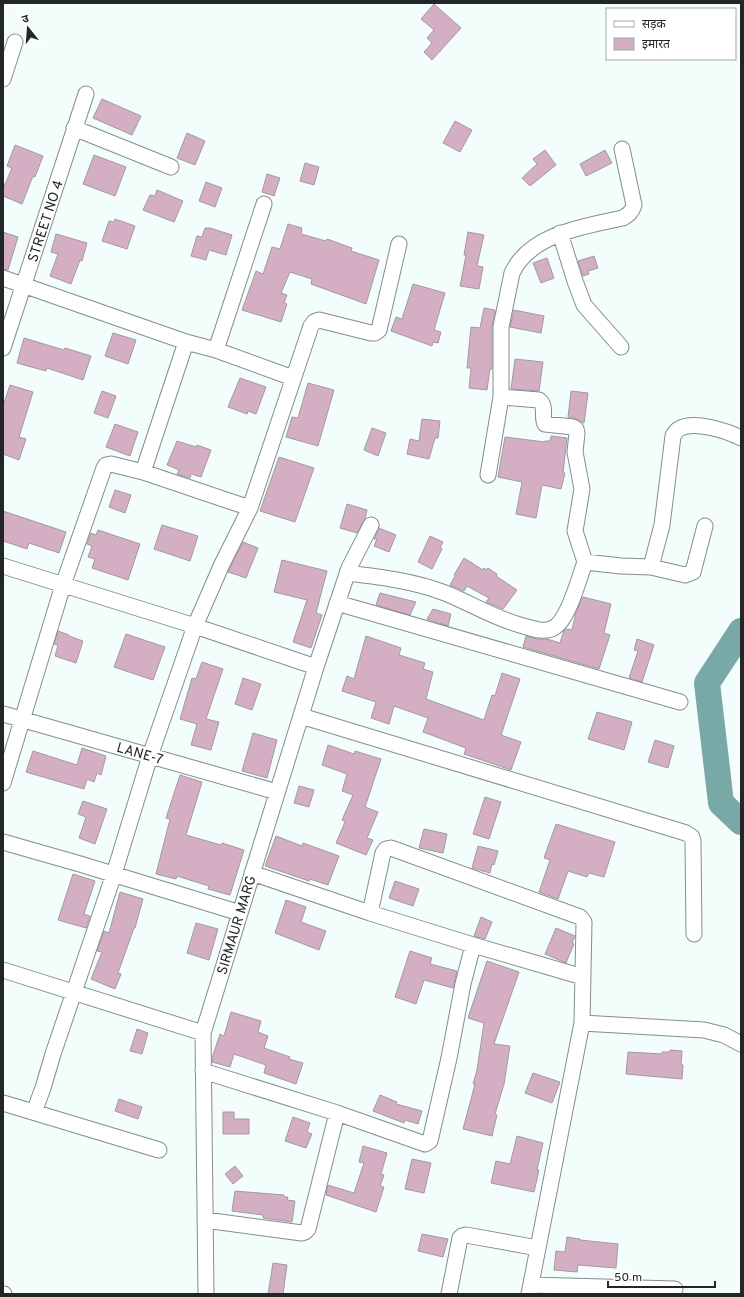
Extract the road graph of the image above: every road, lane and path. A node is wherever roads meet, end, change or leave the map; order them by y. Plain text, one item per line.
1 (15, 42) dead end
2 (3, 79) edge
3 (86, 94) dead end
4 (74, 128) junction
5 (622, 149) dead end
6 (171, 167) dead end
7 (264, 204) dead end
8 (560, 233) junction
9 (399, 244) dead end
10 (3, 278) edge
11 (24, 286) junction
12 (186, 342) junction
13 (621, 347) dead end
14 (3, 348) edge
15 (216, 350) junction
16 (293, 378) junction
17 (501, 397) junction
18 (741, 438) edge
19 (143, 472) junction
20 (488, 475) dead end
21 (250, 508) junction
22 (371, 525) dead end
23 (705, 526) dead end
24 (585, 562) junction
25 (3, 566) edge
26 (651, 567) junction
27 (348, 571) junction
28 (64, 585) junction
29 (337, 604) junction
30 (195, 626) junction
31 (316, 667) junction
32 (680, 702) dead end
33 (3, 714) edge
34 (301, 716) junction
35 (22, 720) junction
36 (150, 756) junction
37 (3, 783) edge
38 (278, 792) junction
39 (3, 842) edge
40 (252, 873) junction
41 (114, 874) junction
42 (240, 913) junction
43 (370, 913) junction
44 (694, 934) dead end
45 (473, 945) junction
46 (3, 970) edge
47 (583, 977) junction
48 (74, 993) junction
49 (582, 1023) junction
50 (203, 1033) junction
51 (741, 1044) edge
52 (203, 1071) junction
53 (3, 1102) edge
54 (34, 1112) junction
55 (337, 1113) junction
56 (159, 1150) dead end
57 (205, 1220) junction
58 (538, 1248) junction
59 (530, 1289) edge
60 (675, 1289) dead end
61 (206, 1294) edge
62 (449, 1294) edge

1 - 2 street
3 - 4 street, STREET NO 4
4 - 6 street
4 - 11 street, STREET NO 4
5 - 8 street
7 - 15 street
8 - 13 street
8 - 17 street
9 - 16 street
10 - 11 street
11 - 12 street
11 - 14 street, STREET NO 4
12 - 15 street
12 - 19 street
15 - 16 street
16 - 21 street
17 - 20 street
17 - 24 street
18 - 26 street
19 - 21 street
19 - 28 street
21 - 30 street
22 - 27 street, SIRMAUR MARG
23 - 26 street
24 - 26 street
24 - 27 street
25 - 28 street
27 - 29 street, SIRMAUR MARG
28 - 30 street
28 - 35 street
29 - 31 street, SIRMAUR MARG
29 - 32 street
30 - 31 street
30 - 36 street
31 - 34 street, SIRMAUR MARG
33 - 35 street, LANE-7
34 - 38 street, SIRMAUR MARG
34 - 44 street
35 - 36 street, LANE-7
35 - 37 street
36 - 38 street, LANE-7
36 - 41 street
38 - 40 street, SIRMAUR MARG
39 - 41 street
40 - 42 street, SIRMAUR MARG
40 - 43 street
41 - 42 street
41 - 48 street
42 - 50 street, SIRMAUR MARG
43 - 45 street
43 - 47 street
45 - 47 street
45 - 55 street
46 - 48 street
47 - 49 street
48 - 50 street
48 - 54 street
49 - 51 street
49 - 58 street
50 - 52 street, SIRMAUR MARG
52 - 55 street
52 - 57 street, SIRMAUR MARG
53 - 54 street
54 - 56 street
55 - 57 street
57 - 61 street, SIRMAUR MARG
58 - 59 street
58 - 62 street
59 - 60 street

